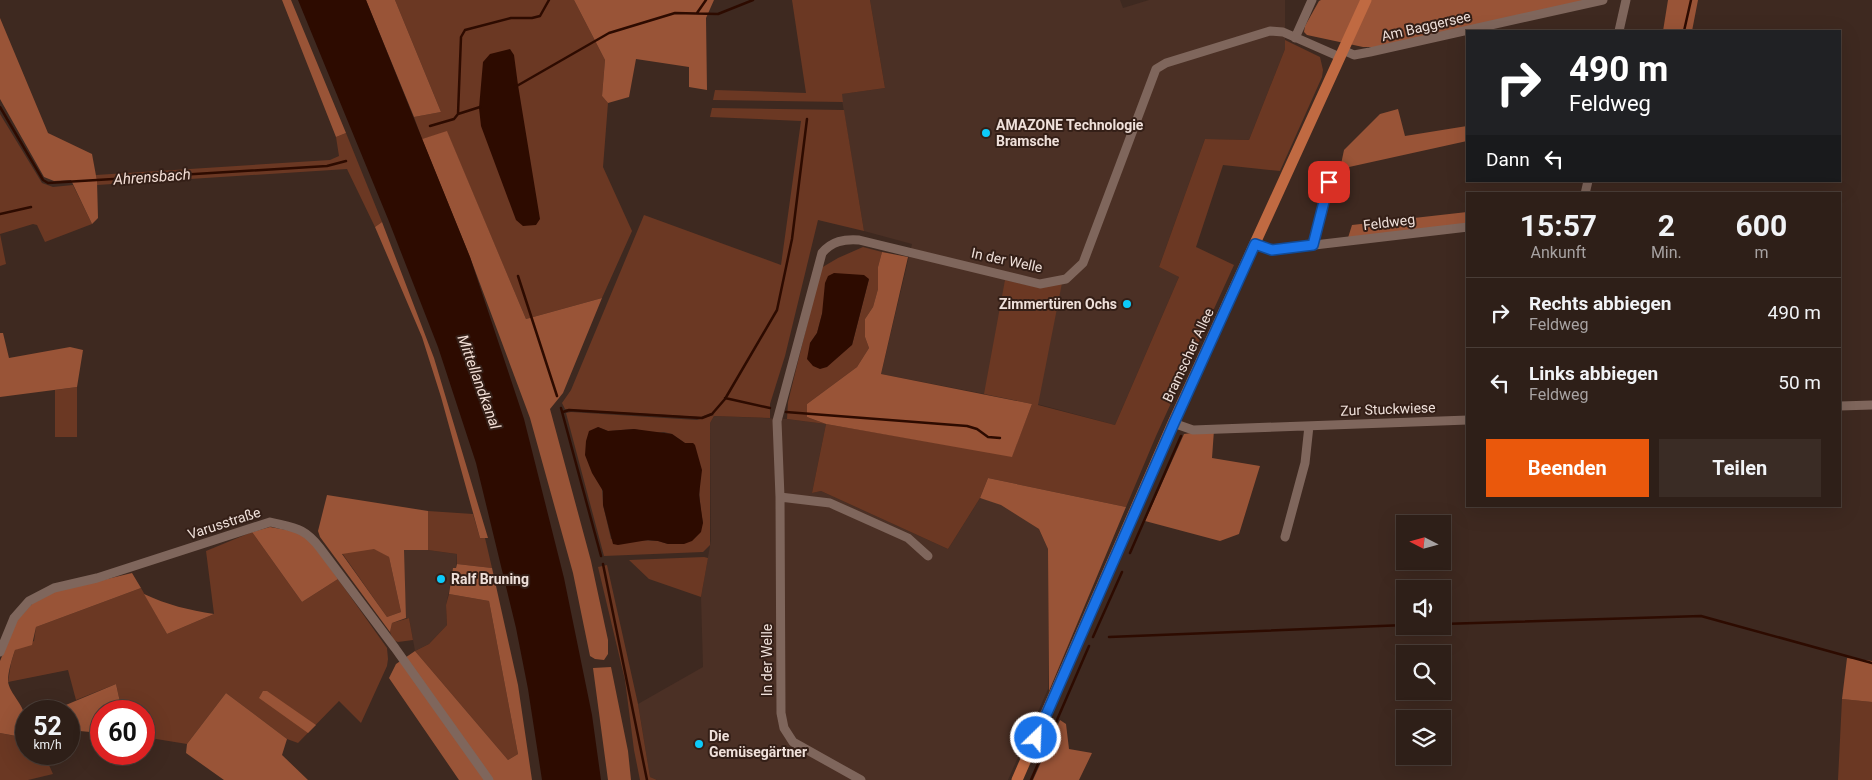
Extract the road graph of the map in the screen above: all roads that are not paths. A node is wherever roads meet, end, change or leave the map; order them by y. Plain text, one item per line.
1 (1312, 0) edge
2 (1366, 0) edge
3 (1602, 0) edge
4 (1626, 0) edge
5 (1466, 30) edge
6 (1468, 30) edge
7 (1619, 30) edge
8 (1295, 38) junction
9 (1342, 54) junction
10 (1329, 182) dead end
11 (1466, 227) edge
12 (1255, 244) junction
13 (1313, 245) junction
14 (1872, 405) edge
15 (1841, 406) edge
16 (1466, 420) edge
17 (1174, 423) junction
18 (1309, 426) junction
19 (780, 497) junction
20 (1285, 537) dead end
21 (928, 556) dead end
22 (0, 652) edge
23 (489, 780) edge
24 (861, 780) edge
25 (1017, 780) edge

1 - 8 street
2 - 9 main road, Bramscher Allee
3 - 6 street, Am Baggersee
4 - 7 street
5 - 9 street, Am Baggersee
8 - 9 street, In der Welle
8 - 19 street, In der Welle
9 - 12 main road, Bramscher Allee
10 - 13 street
11 - 13 street, Feldweg
12 - 13 street, Feldweg
12 - 17 main road, Bramscher Allee
14 - 15 street
16 - 18 street, Zur Stuckwiese
17 - 18 street, Zur Stuckwiese
17 - 25 main road, Bramscher Allee
18 - 20 street
19 - 21 street
19 - 24 street, In der Welle
22 - 23 street, Varusstraße

